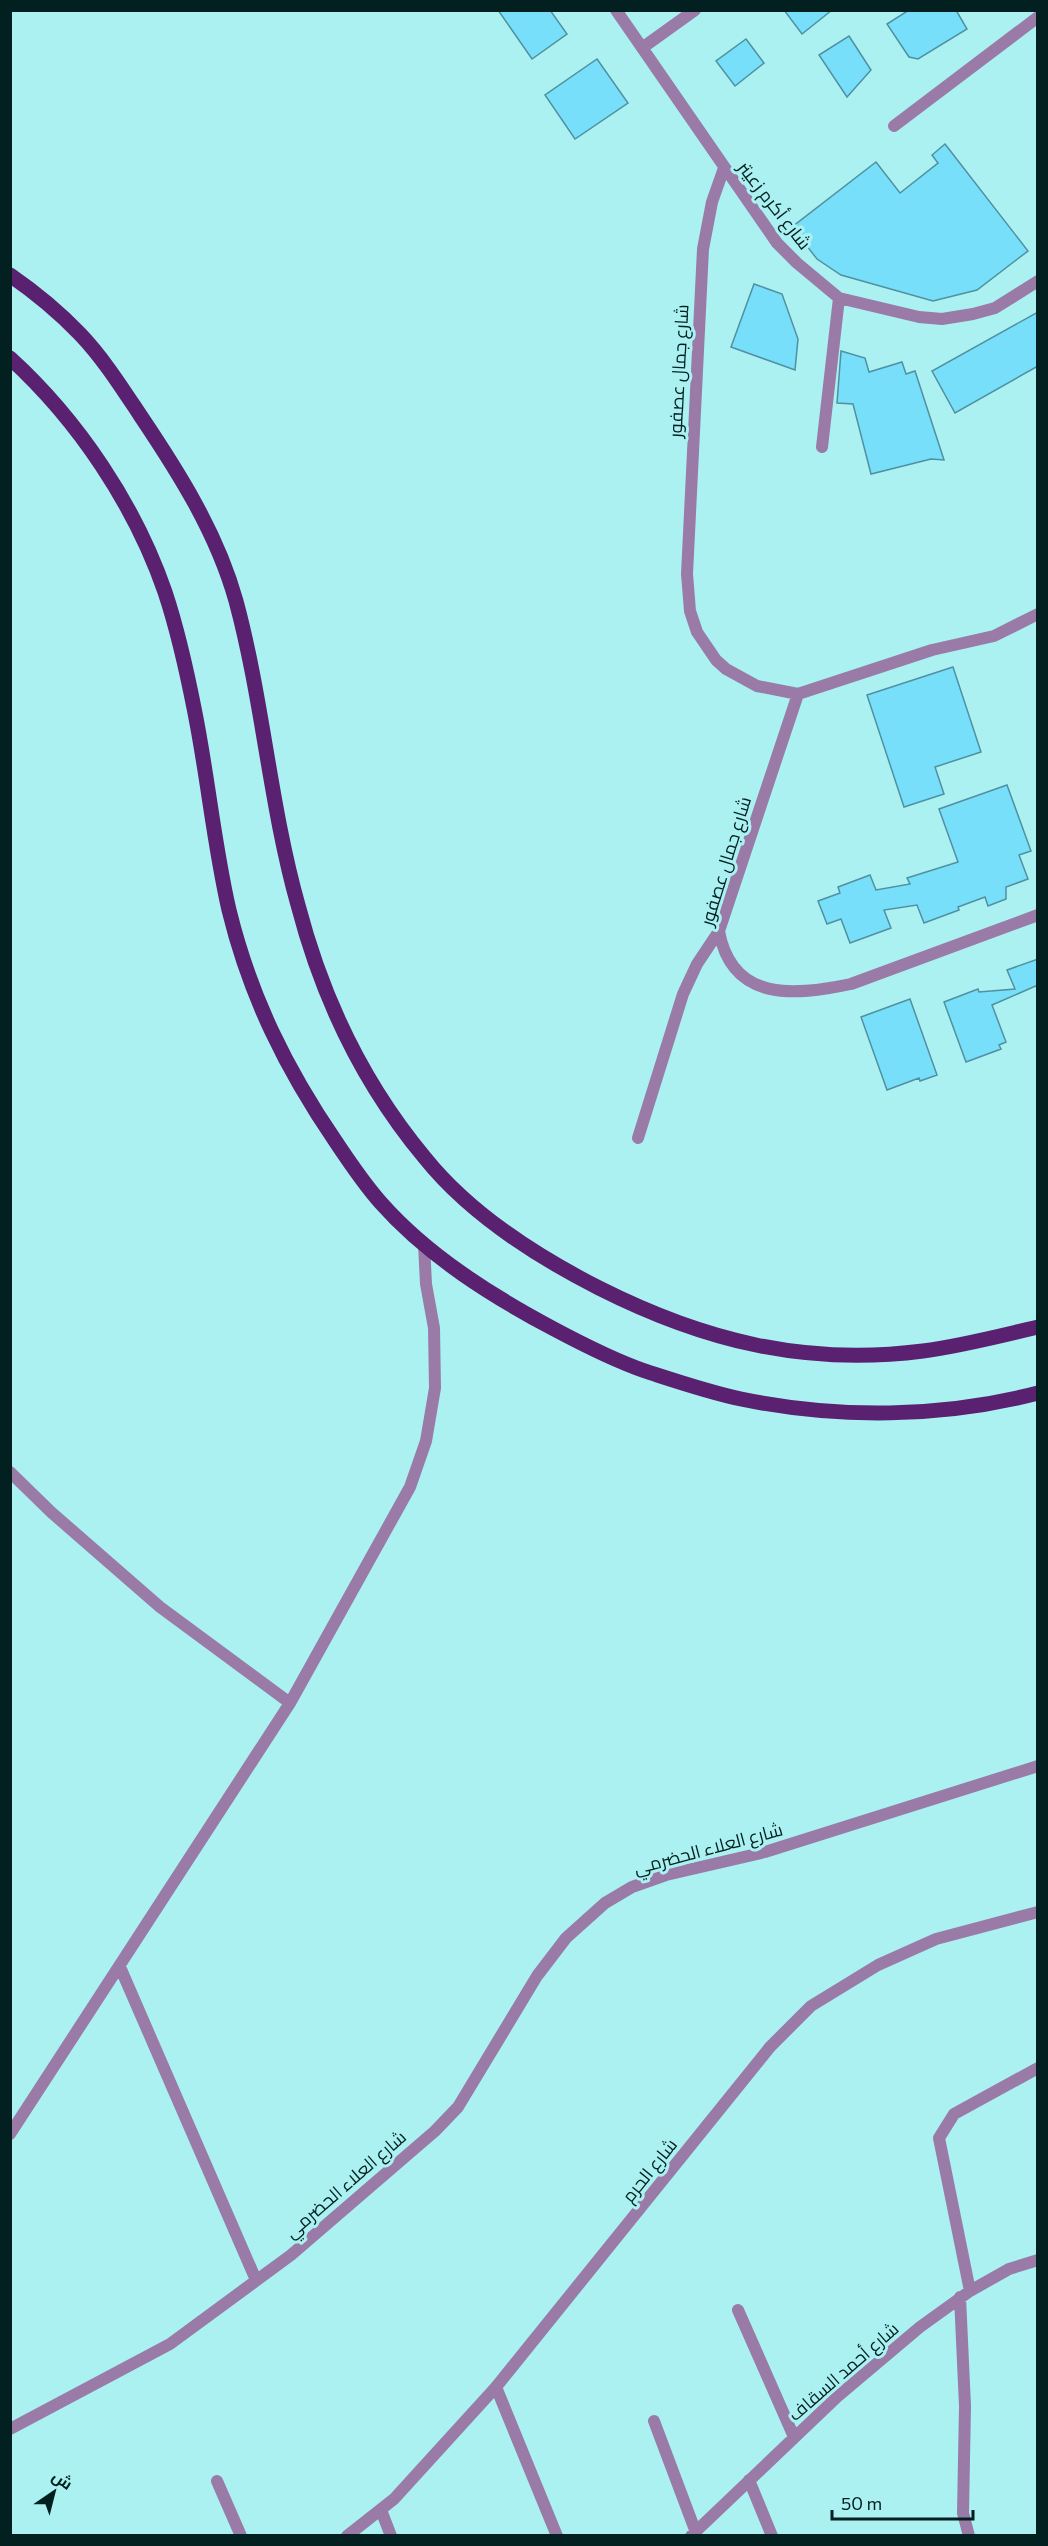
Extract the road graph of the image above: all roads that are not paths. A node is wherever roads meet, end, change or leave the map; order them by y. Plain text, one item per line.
1 (616, 10) edge
2 (695, 10) edge
3 (1038, 17) edge
4 (642, 48) junction
5 (894, 126) dead end
6 (724, 168) junction
7 (10, 274) edge
8 (1038, 281) edge
9 (839, 298) junction
10 (10, 358) edge
11 (822, 447) dead end
12 (1038, 614) edge
13 (798, 694) junction
14 (1038, 915) edge
15 (719, 931) junction
16 (638, 1138) dead end
17 (424, 1244) junction
18 (1038, 1327) edge
19 (1038, 1393) edge
20 (10, 1472) edge
21 (290, 1703) junction
22 (1038, 1766) edge
23 (1038, 1912) edge
24 (120, 1967) junction
25 (1038, 2068) edge
26 (10, 2134) edge
27 (1038, 2260) edge
28 (256, 2280) junction
29 (965, 2294) junction
30 (738, 2310) dead end
31 (496, 2387) junction
32 (654, 2421) dead end
33 (10, 2429) edge
34 (795, 2437) junction
35 (749, 2480) junction
36 (217, 2481) dead end
37 (381, 2510) junction
38 (693, 2533) edge
39 (242, 2535) edge
40 (347, 2535) edge
41 (391, 2535) edge
42 (557, 2535) edge
43 (772, 2535) edge
44 (969, 2535) edge

1 - 4 street, شارع أكرم زعيتر
2 - 4 street
3 - 5 street
4 - 6 street, شارع أكرم زعيتر
6 - 9 street, شارع أكرم زعيتر
6 - 13 street, شارع جمال عصفور
7 - 18 main road
8 - 9 street, شارع أكرم زعيتر
9 - 11 street
10 - 17 main road
12 - 13 street, شارع جمال عصفور
13 - 15 street, شارع جمال عصفور
14 - 15 street, شارع جمال عصفور
15 - 16 street
17 - 19 main road
17 - 21 street
20 - 21 street
21 - 24 street
22 - 28 street, شارع العلاء الحضرمي
23 - 31 street, شارع الحرم
24 - 26 street
24 - 28 street
25 - 29 street
27 - 29 street, شارع أحمد السقاف
28 - 33 street, شارع العلاء الحضرمي
29 - 34 street, شارع أحمد السقاف
29 - 44 street
30 - 34 street
31 - 37 street, شارع الحرم
31 - 42 street
32 - 38 street
34 - 35 street, شارع أحمد السقاف
35 - 38 street, شارع أحمد السقاف
35 - 43 street
36 - 39 street
37 - 40 street, شارع الحرم
37 - 41 street

